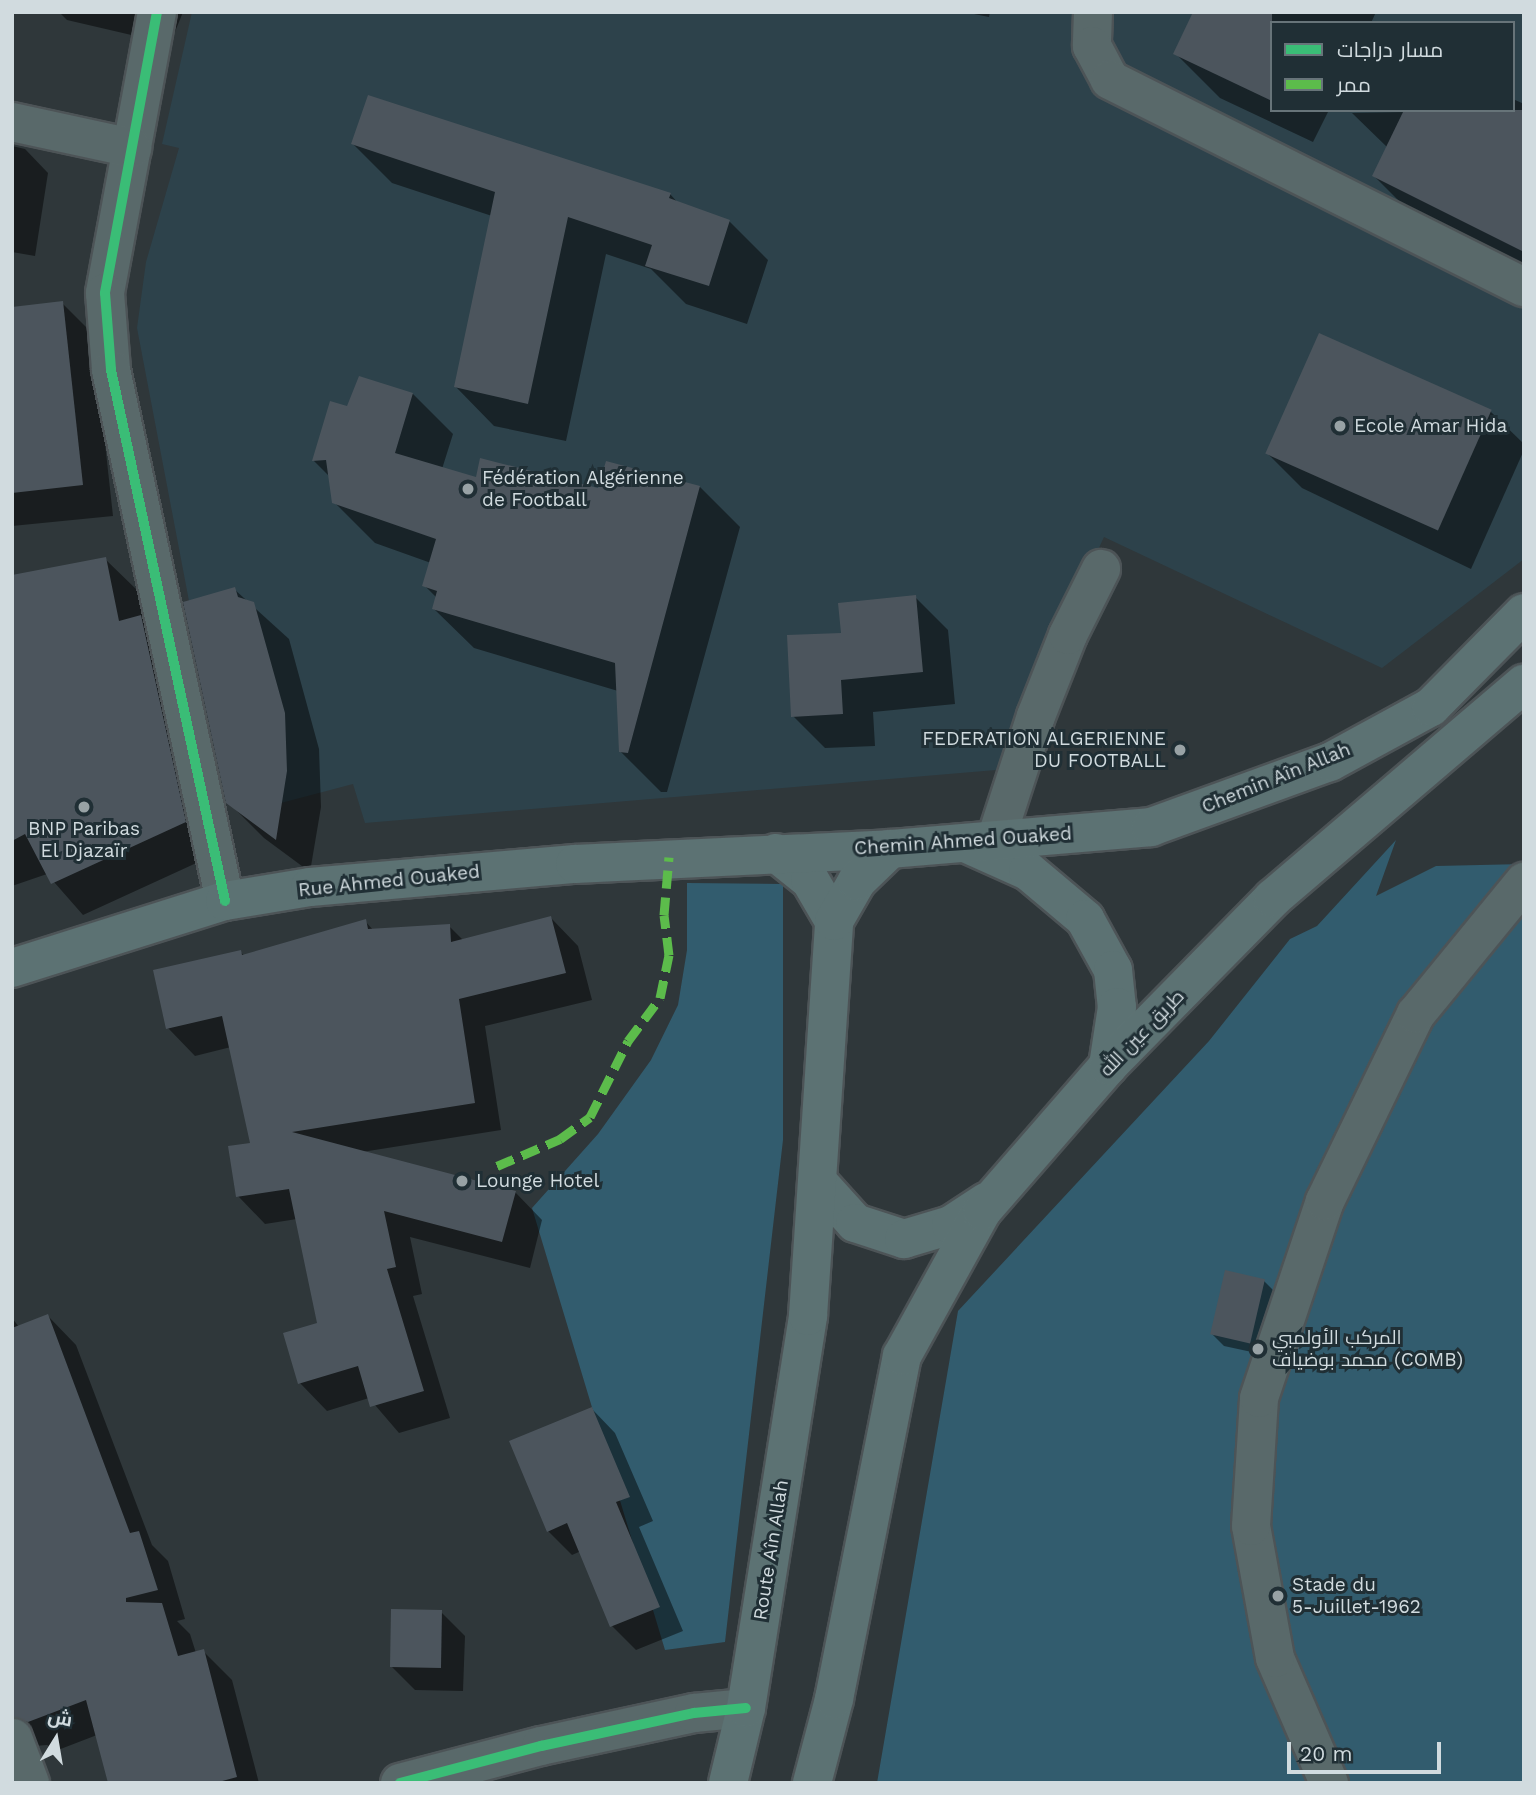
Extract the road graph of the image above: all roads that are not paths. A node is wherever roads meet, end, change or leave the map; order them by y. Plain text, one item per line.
1 (157, 12) edge
2 (1093, 12) edge
3 (12, 122) edge
4 (132, 148) junction
5 (1524, 287) edge
6 (1101, 569) dead end
7 (1524, 613) edge
8 (1524, 684) edge
9 (1151, 827) joint
10 (979, 841) junction
11 (890, 849) junction
12 (776, 853) junction
13 (1524, 882) edge
14 (225, 901) junction
15 (834, 921) junction
16 (12, 968) edge
17 (1108, 1066) junction
18 (818, 1182) junction
19 (1008, 1187) junction
20 (746, 1708) junction
21 (13, 1738) edge
22 (30, 1783) edge
23 (400, 1783) edge
24 (728, 1783) edge
25 (812, 1783) edge
26 (1329, 1783) edge

1 - 4 street
2 - 5 street
3 - 4 street
4 - 14 street
6 - 10 street
7 - 9 main road, Chemin Aîn Allah
8 - 17 main road, طريق عين الله
9 - 10 main road, Chemin Ahmed Ouaked
10 - 11 main road, Chemin Ahmed Ouaked
10 - 17 main road
11 - 12 main road, Chemin Ahmed Ouaked
11 - 15 main road
12 - 14 main road, Rue Ahmed Ouaked
12 - 15 main road
13 - 26 street
14 - 16 main road, Rue Ahmed Ouaked
15 - 18 main road
17 - 19 main road, طريق عين الله
18 - 19 main road
18 - 20 main road, Route Aîn Allah
19 - 25 main road, طريق عين الله
20 - 23 street
20 - 24 main road, Route Aîn Allah
21 - 22 street

